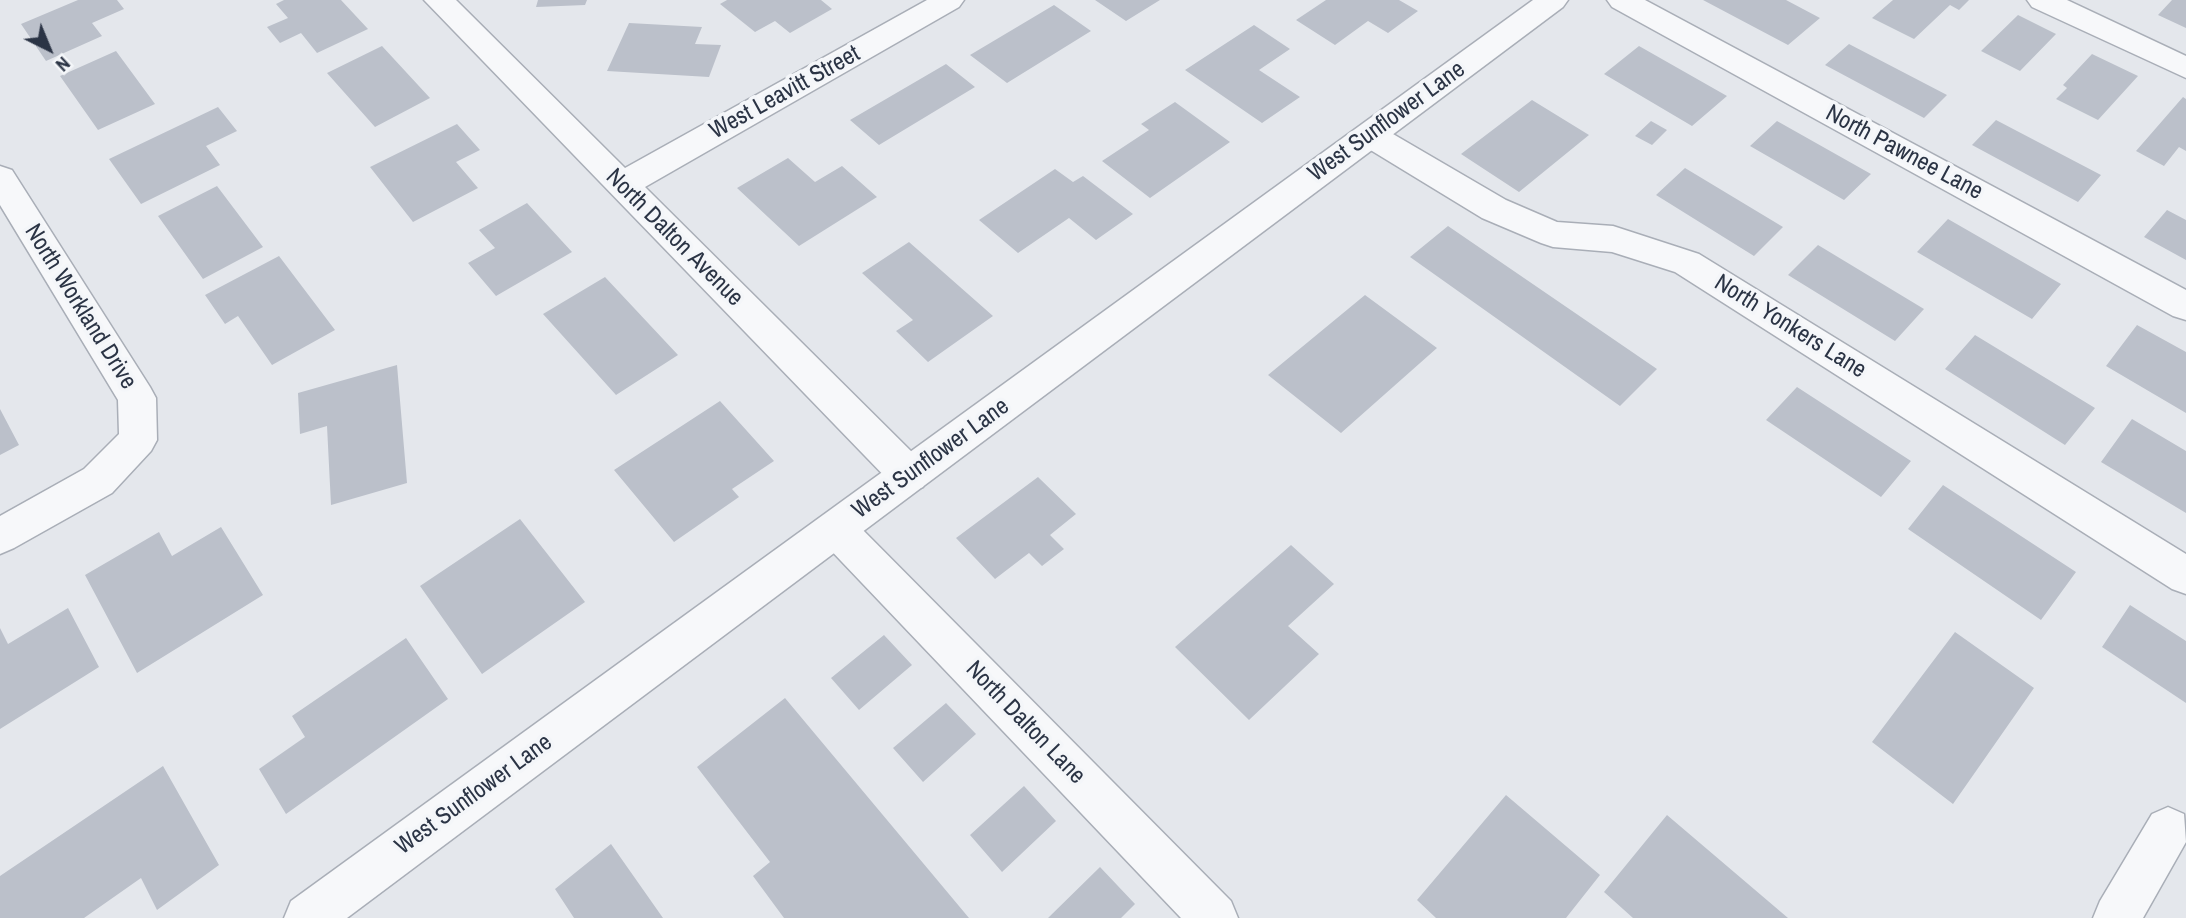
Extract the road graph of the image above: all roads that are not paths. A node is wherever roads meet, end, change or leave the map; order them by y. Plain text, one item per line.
1 (439, 0) edge
2 (949, 0) edge
3 (1553, 0) edge
4 (1622, 0) edge
5 (2042, 0) edge
6 (2186, 68) edge
7 (1370, 135) junction
8 (0, 178) edge
9 (622, 185) junction
10 (2186, 306) edge
11 (909, 475) junction
12 (836, 529) junction
13 (0, 536) edge
14 (2186, 576) edge
15 (2168, 830) dead end
16 (308, 918) edge
17 (1214, 918) edge
18 (2117, 918) edge

1 - 9 street, North Dalton Avenue
2 - 9 street, West Leavitt Street
3 - 7 street, West Sunflower Lane
4 - 10 street, North Pawnee Lane
5 - 6 street
7 - 11 street, West Sunflower Lane
7 - 14 street, North Yonkers Lane
8 - 13 street, North Workland Drive
9 - 11 street, North Dalton Avenue
11 - 12 street, West Sunflower Lane
12 - 16 street, West Sunflower Lane
12 - 17 street, North Dalton Lane
15 - 18 street

